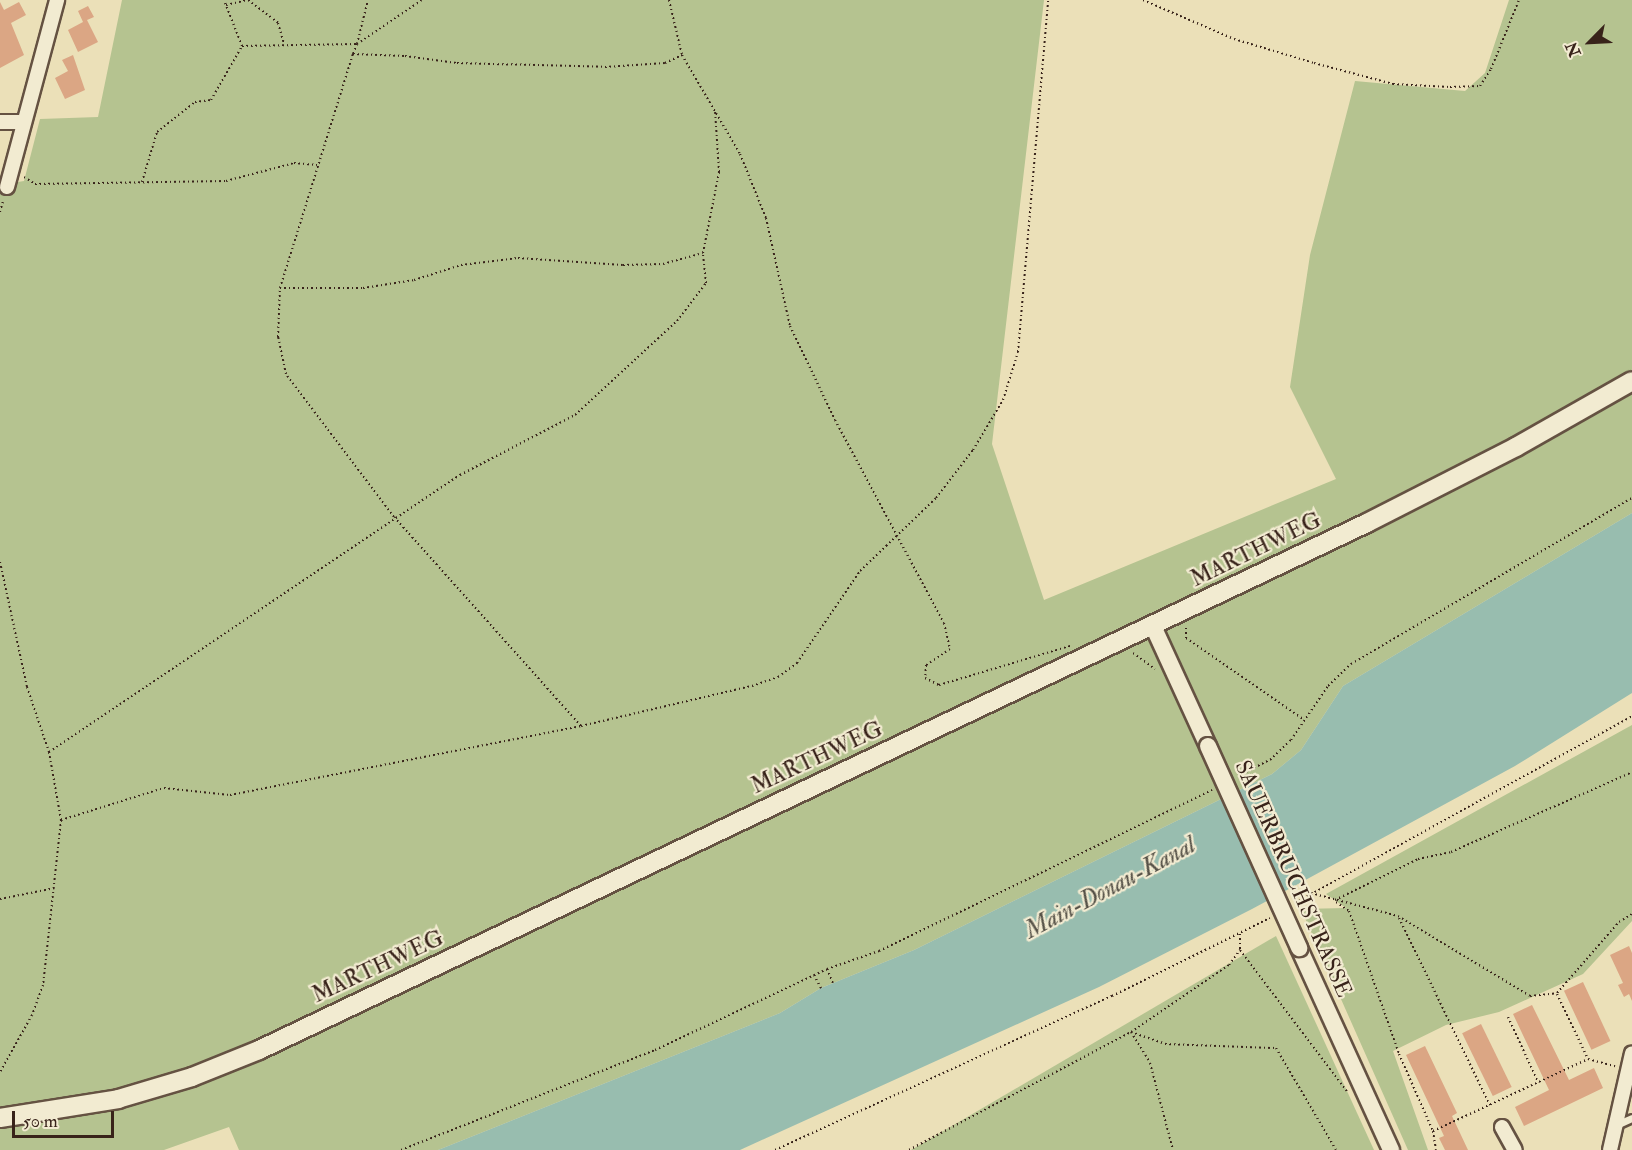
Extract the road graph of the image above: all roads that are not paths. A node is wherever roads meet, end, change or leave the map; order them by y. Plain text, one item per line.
1 (57, 0) edge
2 (0, 122) edge
3 (23, 122) junction
4 (7, 188) dead end
5 (1632, 381) edge
6 (1153, 626) junction
7 (1632, 1053) edge
8 (0, 1118) edge
9 (1632, 1118) edge
10 (1616, 1125) junction
11 (1502, 1127) dead end
12 (1391, 1150) edge
13 (1515, 1150) edge
14 (1601, 1150) edge
15 (1610, 1150) edge

1 - 3 street
2 - 3 street
3 - 4 street
5 - 6 main road, MARTHWEG
6 - 8 main road, MARTHWEG
6 - 12 street, SAUERBRUCHSTRASSE, bridge
7 - 10 street
9 - 10 lane
10 - 15 street
11 - 13 street
14 - 15 street

